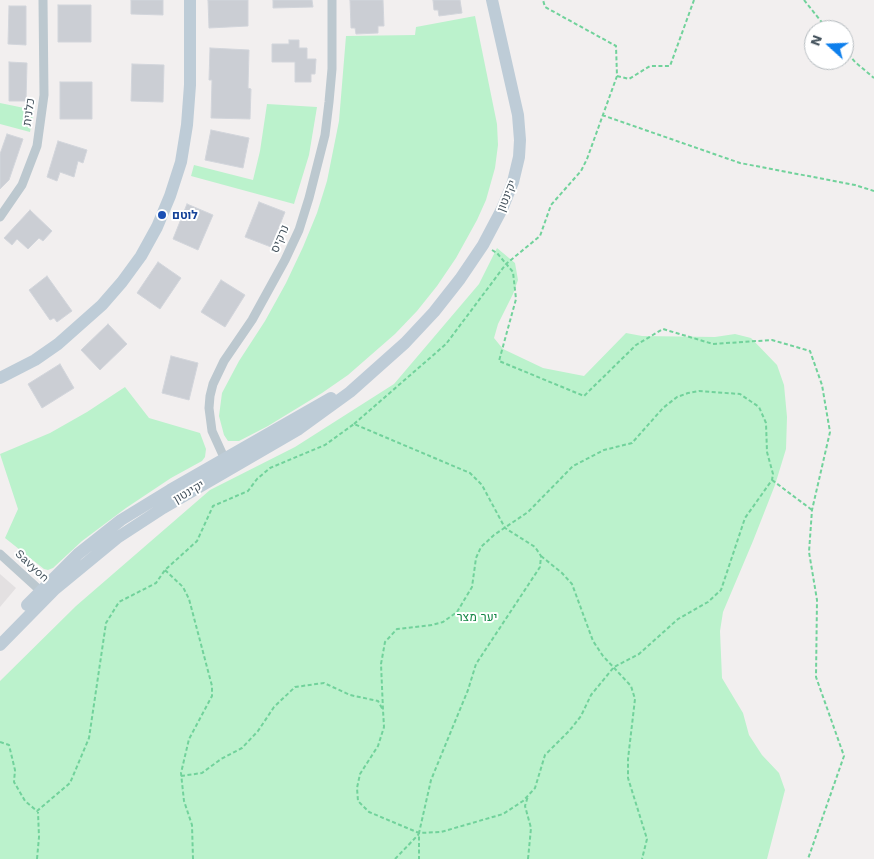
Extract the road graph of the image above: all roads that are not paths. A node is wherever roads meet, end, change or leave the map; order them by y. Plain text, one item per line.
1 (43, 0) edge
2 (190, 0) edge
3 (332, 0) edge
4 (492, 0) edge
5 (0, 217) edge
6 (0, 378) edge
7 (227, 464) junction
8 (0, 554) edge
9 (43, 594) junction
10 (0, 639) edge
11 (0, 645) edge

1 - 5 street, כלנית
2 - 6 street
3 - 7 street, נרקיס
4 - 7 street, יקינטון
7 - 9 street, יקינטון
8 - 9 street, Savyon
9 - 10 street, יקינטון
9 - 11 street, יקינטון

